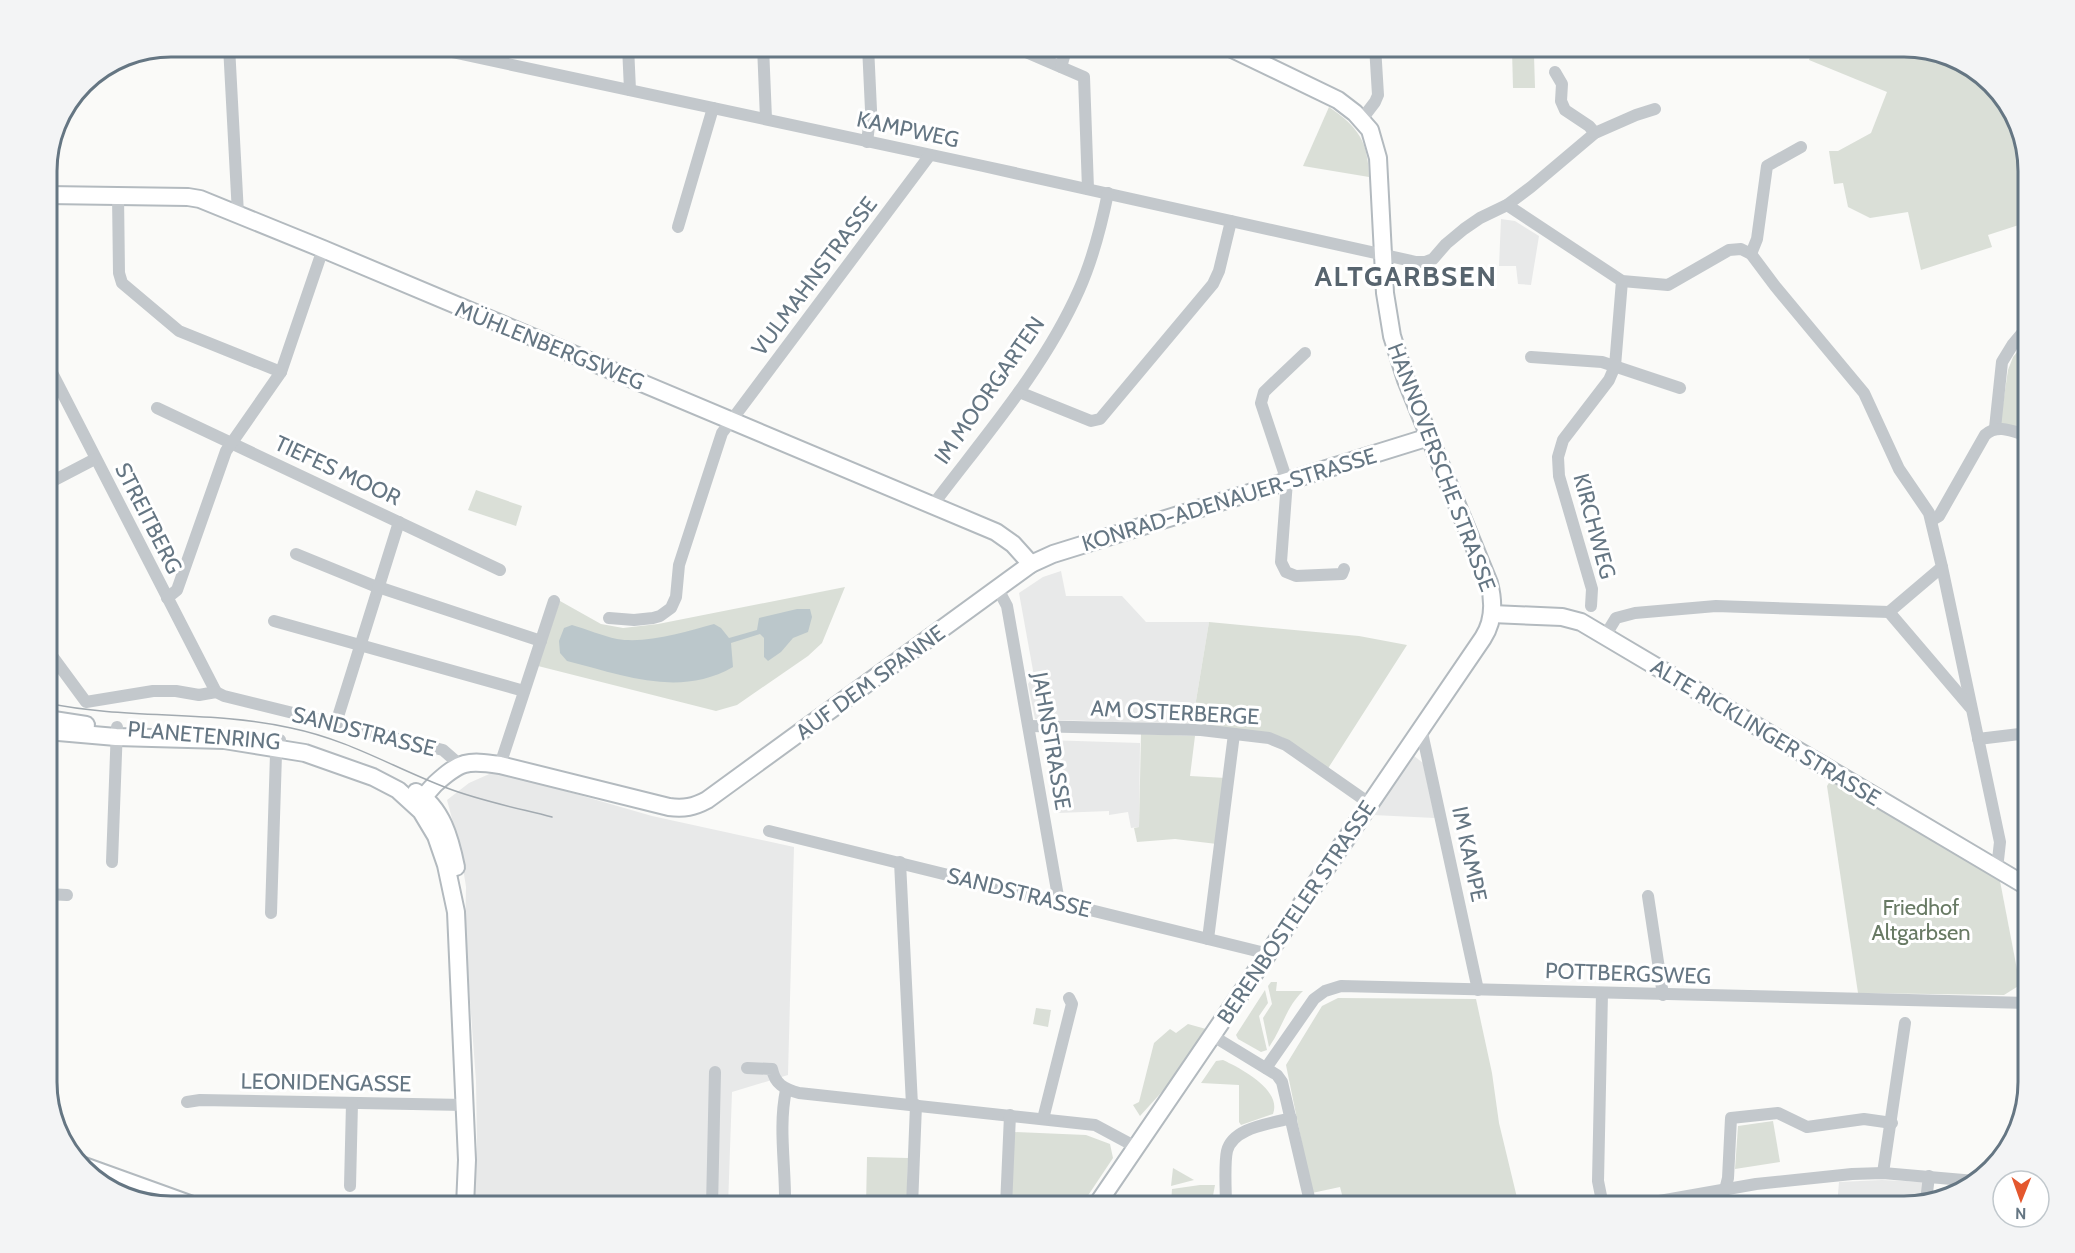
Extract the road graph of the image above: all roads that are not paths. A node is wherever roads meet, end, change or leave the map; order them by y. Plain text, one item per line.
1 (230, 57) edge
2 (476, 57) edge
3 (628, 57) edge
4 (763, 57) edge
5 (869, 57) edge
6 (1038, 57) edge
7 (1064, 57) edge
8 (1249, 57) edge
9 (1376, 57) edge
10 (1061, 67) junction
11 (1555, 72) dead end
12 (630, 90) junction
13 (712, 108) junction
14 (1655, 109) dead end
15 (766, 119) junction
16 (1362, 119) junction
17 (1596, 134) junction
18 (867, 142) junction
19 (1802, 147) dead end
20 (930, 155) junction
21 (1088, 189) junction
22 (1108, 194) junction
23 (57, 195) edge
24 (118, 195) junction
25 (1506, 205) junction
26 (238, 214) junction
27 (1231, 221) junction
28 (678, 227) dead end
29 (323, 249) junction
30 (1383, 254) junction
31 (1751, 254) junction
32 (1622, 281) junction
33 (2018, 338) edge
34 (1305, 353) dead end
35 (1531, 357) dead end
36 (1616, 366) junction
37 (281, 372) junction
38 (57, 383) edge
39 (1680, 388) dead end
40 (1018, 392) junction
41 (157, 408) dead end
42 (731, 421) junction
43 (1995, 428) junction
44 (2018, 433) edge
45 (1429, 437) junction
46 (230, 442) junction
47 (95, 459) junction
48 (57, 479) edge
49 (1287, 481) junction
50 (932, 506) junction
51 (1932, 520) junction
52 (399, 522) junction
53 (296, 554) dead end
54 (1031, 564) junction
55 (1942, 567) junction
56 (1344, 569) dead end
57 (500, 570) dead end
58 (380, 587) junction
59 (998, 589) junction
60 (167, 598) junction
61 (554, 601) dead end
62 (1591, 606) dead end
63 (1889, 612) junction
64 (1492, 614) junction
65 (609, 618) dead end
66 (274, 621) dead end
67 (1605, 636) junction
68 (541, 641) junction
69 (360, 646) junction
70 (57, 663) edge
71 (524, 691) junction
72 (216, 692) junction
73 (1972, 709) junction
74 (57, 721) edge
75 (336, 723) junction
76 (1030, 726) junction
77 (1421, 728) junction
78 (57, 731) edge
79 (117, 732) junction
80 (1234, 734) junction
81 (2018, 734) edge
82 (1978, 739) junction
83 (279, 744) junction
84 (459, 764) junction
85 (495, 764) junction
86 (707, 800) joint
87 (424, 802) junction
88 (1369, 803) junction
89 (769, 831) dead end
90 (112, 862) dead end
91 (900, 862) junction
92 (1994, 867) junction
93 (2018, 881) edge
94 (57, 894) edge
95 (67, 895) dead end
96 (1648, 896) dead end
97 (1059, 902) junction
98 (271, 913) dead end
99 (1208, 939) junction
100 (1269, 954) junction
101 (1478, 990) junction
102 (1602, 993) junction
103 (1664, 995) junction
104 (1069, 998) dead end
105 (2018, 1004) edge
106 (1905, 1023) dead end
107 (1213, 1036) junction
108 (747, 1068) dead end
109 (1266, 1068) junction
110 (715, 1072) dead end
111 (786, 1090) junction
112 (187, 1102) dead end
113 (352, 1103) junction
114 (465, 1105) junction
115 (914, 1105) junction
116 (1010, 1115) junction
117 (1291, 1118) junction
118 (1042, 1119) junction
119 (1892, 1123) junction
120 (1136, 1147) junction
121 (102, 1172) edge
122 (1883, 1173) junction
123 (1929, 1176) junction
124 (1963, 1180) edge
125 (350, 1186) dead end
126 (1725, 1190) junction
127 (1927, 1193) edge
128 (170, 1196) edge
129 (465, 1196) edge
130 (712, 1196) edge
131 (785, 1196) edge
132 (912, 1196) edge
133 (1006, 1196) edge
134 (1103, 1196) edge
135 (1226, 1196) edge
136 (1309, 1196) edge
137 (1601, 1196) edge
138 (1690, 1196) edge

1 - 26 street
2 - 12 street, KAMPWEG
3 - 12 street
4 - 15 street
5 - 18 street
6 - 10 street
7 - 10 street
8 - 16 street, HANNOVERSCHE STRASSE
9 - 16 street
10 - 21 street
11 - 17 street
12 - 13 street, KAMPWEG
13 - 15 street, KAMPWEG
13 - 28 street
14 - 17 street, KAMPWEG
15 - 18 street, KAMPWEG
16 - 30 street, HANNOVERSCHE STRASSE
17 - 25 street, KAMPWEG
18 - 20 street, KAMPWEG
19 - 31 street
20 - 21 street, KAMPWEG
20 - 42 street, VULMAHNSTRASSE
21 - 22 street, KAMPWEG
22 - 27 street, KAMPWEG
22 - 40 street, IM MOORGARTEN
23 - 24 street, MÜHLENBERGSWEG
24 - 26 street, MÜHLENBERGSWEG
24 - 37 street
25 - 30 street, KAMPWEG
25 - 32 street
26 - 29 street, MÜHLENBERGSWEG
27 - 30 street, KAMPWEG
27 - 40 street
29 - 37 street
29 - 42 street, MÜHLENBERGSWEG
30 - 45 street, HANNOVERSCHE STRASSE
31 - 32 street
31 - 51 street
32 - 36 street, KIRCHWEG
33 - 43 street
34 - 49 street
35 - 36 street
36 - 39 street
36 - 62 street, KIRCHWEG
37 - 46 street
38 - 47 street, STREITBERG
40 - 50 street, IM MOORGARTEN
41 - 46 street, TIEFES MOOR
42 - 50 street, MÜHLENBERGSWEG
42 - 65 street, VULMAHNSTRASSE
43 - 44 street
43 - 51 street
45 - 49 street, KONRAD-ADENAUER-STRASSE
45 - 64 street, HANNOVERSCHE STRASSE
46 - 52 street, TIEFES MOOR
46 - 60 street
47 - 48 street
47 - 60 street, STREITBERG
49 - 54 street, KONRAD-ADENAUER-STRASSE
49 - 56 street
50 - 54 street, MÜHLENBERGSWEG
51 - 55 street
52 - 57 street, TIEFES MOOR
52 - 58 street
53 - 58 street
54 - 59 street, AUF DEM SPANNE
55 - 63 street
55 - 73 street
58 - 68 street
58 - 69 street
59 - 76 street, JAHNSTRASSE
59 - 86 street, AUF DEM SPANNE
60 - 72 street, STREITBERG
61 - 68 street
63 - 67 street
63 - 73 street
64 - 67 street, ALTE RICKLINGER STRASSE
64 - 77 street, BERENBOSTELER STRASSE
66 - 69 street
67 - 92 street, ALTE RICKLINGER STRASSE
68 - 71 street
69 - 71 street
69 - 75 street
70 - 72 street, SANDSTRASSE
71 - 85 street
72 - 75 street, SANDSTRASSE
73 - 82 street
74 - 79 street, PLANETENRING
75 - 84 street, SANDSTRASSE
76 - 80 street, AM OSTERBERGE
76 - 97 street, JAHNSTRASSE
77 - 88 street, BERENBOSTELER STRASSE
77 - 101 street, IM KAMPE
78 - 79 street, PLANETENRING
79 - 83 street, PLANETENRING
79 - 90 street
80 - 88 street, AM OSTERBERGE
80 - 99 street
81 - 82 street
82 - 92 street
83 - 87 street, PLANETENRING
83 - 98 street
84 - 85 street, SANDSTRASSE
84 - 87 street
85 - 86 street, SANDSTRASSE
85 - 87 street
87 - 114 street, PLANETENRING
88 - 100 street, BERENBOSTELER STRASSE
89 - 91 street, SANDSTRASSE
91 - 97 street, SANDSTRASSE
91 - 115 street
92 - 93 street, ALTE RICKLINGER STRASSE
94 - 95 street
96 - 103 street
97 - 99 street, SANDSTRASSE
99 - 100 street, SANDSTRASSE
100 - 107 street, BERENBOSTELER STRASSE
101 - 102 street, POTTBERGSWEG
101 - 109 street, POTTBERGSWEG
102 - 103 street, POTTBERGSWEG
102 - 137 street
103 - 105 street, POTTBERGSWEG
104 - 118 street
106 - 119 street
107 - 109 street
107 - 120 street, BERENBOSTELER STRASSE
108 - 111 street
109 - 117 street
110 - 130 street
111 - 115 street
111 - 131 street
112 - 113 street, LEONIDENGASSE
113 - 114 street, LEONIDENGASSE
113 - 125 street
114 - 129 street, PLANETENRING
115 - 116 street
115 - 132 street
116 - 118 street
116 - 133 street
117 - 135 street
117 - 136 street
118 - 120 street
119 - 122 street
119 - 126 street
120 - 134 street, BERENBOSTELER STRASSE
121 - 128 street
122 - 123 street
122 - 126 street
123 - 124 street
123 - 127 street
126 - 138 street

